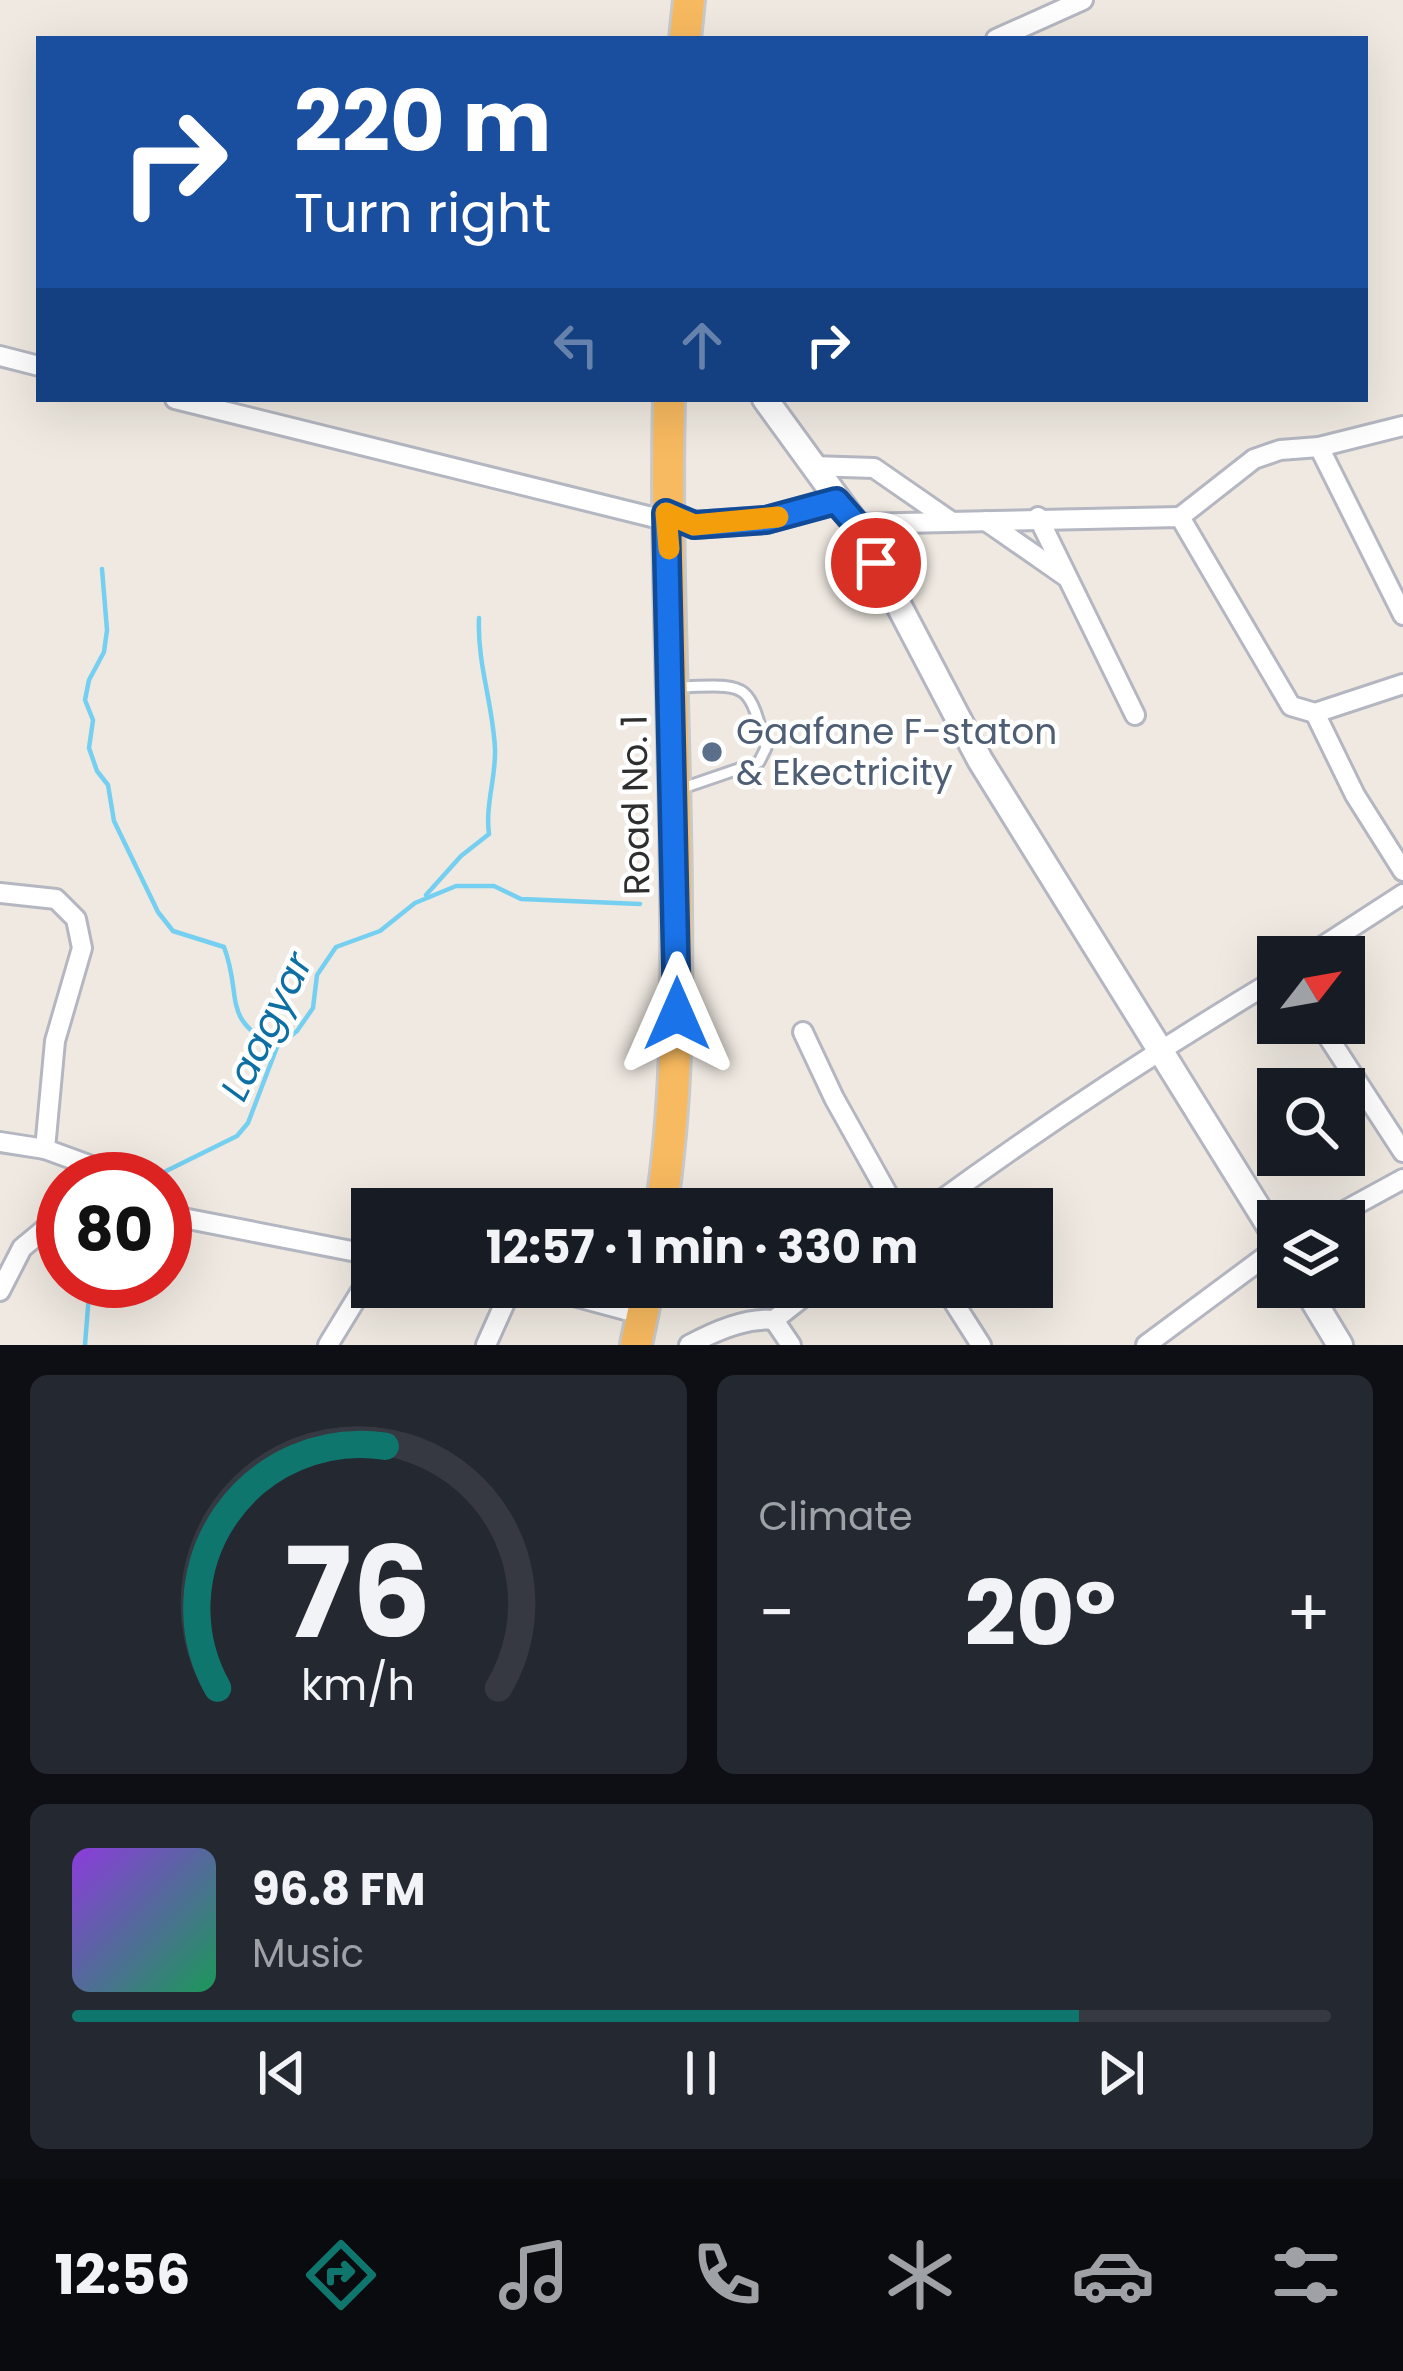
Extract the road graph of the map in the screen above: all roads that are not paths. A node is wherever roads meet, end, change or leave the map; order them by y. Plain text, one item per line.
1 (689, 0) edge
2 (1083, 0) edge
3 (1061, 4) edge
4 (685, 36) edge
5 (1002, 36) edge
6 (0, 356) edge
7 (36, 365) edge
8 (188, 402) edge
9 (669, 402) edge
10 (767, 402) edge
11 (1403, 426) edge
12 (1319, 448) junction
13 (812, 466) junction
14 (836, 501) junction
15 (667, 517) junction
16 (1037, 517) junction
17 (1180, 517) junction
18 (986, 520) junction
19 (953, 523) junction
20 (856, 524) junction
21 (1067, 578) junction
22 (1403, 615) edge
23 (1403, 684) edge
24 (672, 687) junction
25 (1315, 713) junction
26 (1135, 715) dead end
27 (675, 791) junction
28 (1403, 872) edge
29 (0, 892) edge
30 (1403, 894) edge
31 (1338, 936) edge
32 (1257, 991) edge
33 (803, 1032) dead end
34 (1333, 1044) edge
35 (1161, 1049) junction
36 (0, 1142) edge
37 (45, 1149) junction
38 (1403, 1151) edge
39 (52, 1152) edge
40 (1403, 1179) edge
41 (663, 1188) edge
42 (884, 1188) edge
43 (957, 1188) edge
44 (1364, 1200) edge
45 (1257, 1209) edge
46 (192, 1221) edge
47 (36, 1236) edge
48 (351, 1251) edge
49 (1257, 1260) edge
50 (0, 1291) edge
51 (351, 1307) edge
52 (503, 1308) edge
53 (788, 1308) edge
54 (957, 1308) edge
55 (1318, 1308) edge
56 (774, 1319) junction
57 (328, 1345) edge
58 (486, 1345) edge
59 (689, 1345) edge
60 (791, 1345) edge
61 (981, 1345) edge
62 (1146, 1345) edge
63 (1340, 1345) edge

1 - 4 highway
2 - 3 street
3 - 5 street
6 - 7 street
8 - 15 street
9 - 15 highway, Road No. 1
10 - 13 main road
11 - 12 street
12 - 17 street
12 - 22 street
13 - 14 main road
13 - 19 street
14 - 15 main road
14 - 20 main road
15 - 24 highway, Road No. 1
16 - 17 street
16 - 18 street
16 - 21 street
17 - 25 street
18 - 19 street
18 - 21 street
19 - 20 street
20 - 35 main road
21 - 26 street
23 - 25 street
24 - 27 highway, Road No. 1
24 - 27 lane
25 - 28 street
27 - 41 highway, Road No. 1
29 - 37 street
30 - 31 street
32 - 35 street
33 - 42 street
34 - 38 street
35 - 43 street
35 - 45 main road
36 - 37 street
37 - 39 street
40 - 44 street
46 - 48 street
47 - 50 street
49 - 62 street
51 - 57 street
52 - 58 street
53 - 56 street
54 - 61 street
55 - 63 main road
56 - 59 street
56 - 60 street

